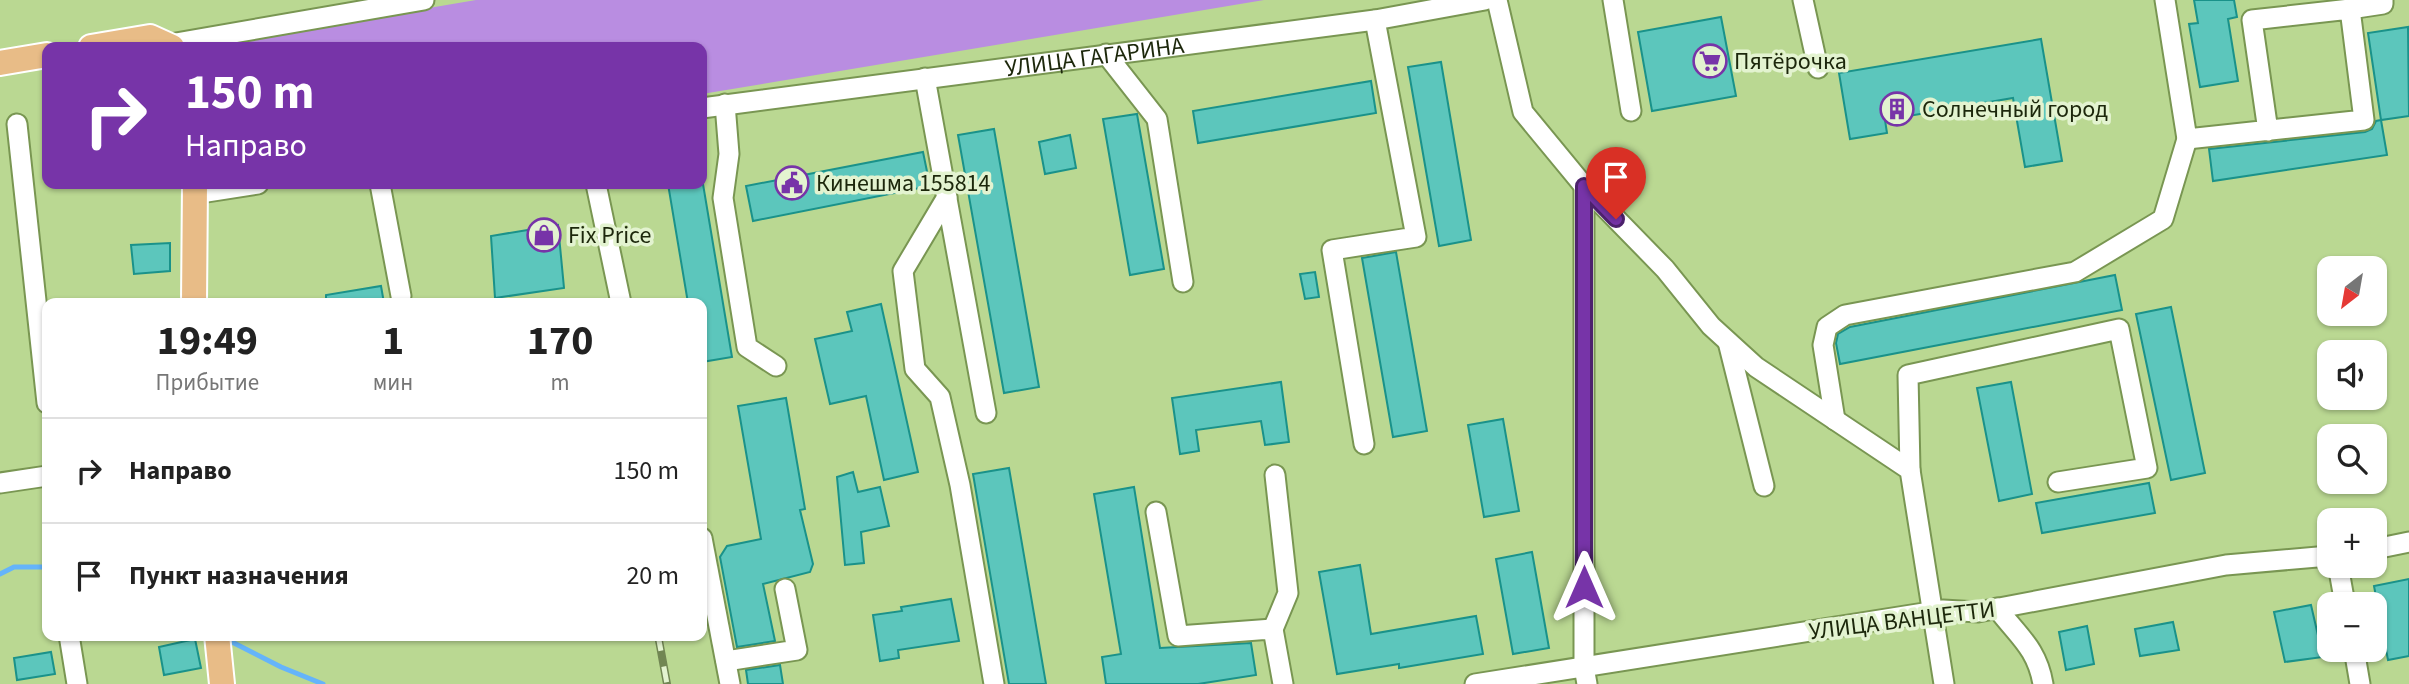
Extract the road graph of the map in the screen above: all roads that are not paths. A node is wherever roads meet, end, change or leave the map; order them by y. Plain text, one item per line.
1 (424, 0) edge
2 (1485, 0) edge
3 (1497, 0) edge
4 (1613, 0) edge
5 (1802, 0) edge
6 (2165, 0) edge
7 (2383, 0) edge
8 (349, 6) edge
9 (2350, 9) junction
10 (1376, 20) junction
11 (120, 42) edge
12 (162, 42) edge
13 (189, 42) edge
14 (1106, 54) junction
15 (42, 56) edge
16 (0, 63) edge
17 (1818, 68) dead end
18 (925, 78) junction
19 (725, 104) junction
20 (707, 107) edge
21 (1631, 111) dead end
22 (17, 124) dead end
23 (2267, 131) junction
24 (2187, 139) junction
25 (1584, 186) junction
26 (195, 189) edge
27 (381, 189) edge
28 (597, 189) edge
29 (947, 197) junction
30 (1183, 282) dead end
31 (401, 296) dead end
32 (194, 298) edge
33 (620, 298) edge
34 (1728, 341) junction
35 (42, 357) edge
36 (776, 366) dead end
37 (986, 413) dead end
38 (1835, 420) junction
39 (1364, 444) dead end
40 (1910, 470) junction
41 (1275, 475) dead end
42 (42, 478) edge
43 (2058, 482) dead end
44 (0, 483) edge
45 (1764, 486) dead end
46 (1156, 512) dead end
47 (2409, 542) edge
48 (2387, 547) edge
49 (2317, 557) edge
50 (707, 564) edge
51 (785, 589) dead end
52 (1997, 608) junction
53 (1933, 612) junction
54 (1273, 629) junction
55 (70, 641) edge
56 (218, 641) edge
57 (726, 661) junction
58 (2356, 662) edge
59 (1586, 676) edge
60 (77, 684) edge
61 (222, 684) edge
62 (730, 684) edge
63 (994, 684) edge
64 (1283, 684) edge
65 (1475, 684) edge
66 (1944, 684) edge
67 (2043, 684) edge
68 (2360, 684) edge

1 - 8 street
2 - 10 street, УЛИЦА ГАГАРИНА
3 - 25 street
4 - 21 street
5 - 17 street
6 - 24 street
7 - 9 street
8 - 13 street
9 - 23 street
9 - 23 street
10 - 14 street, УЛИЦА ГАГАРИНА
10 - 39 street
11 - 12 main road
14 - 18 street, УЛИЦА ГАГАРИНА
14 - 30 street
15 - 16 main road
18 - 19 street, УЛИЦА ГАГАРИНА
18 - 29 street
19 - 20 street, УЛИЦА ГАГАРИНА
19 - 36 street
22 - 35 street
23 - 24 street
24 - 38 street
25 - 34 street
25 - 59 street
26 - 32 main road
27 - 31 street
28 - 33 street
29 - 37 street
29 - 63 street
34 - 38 street
34 - 45 street
38 - 40 street
40 - 43 street
40 - 53 street
41 - 54 street
42 - 44 street
46 - 54 street
47 - 48 street
49 - 52 street, УЛИЦА ВАНЦЕТТИ
50 - 57 street
51 - 57 street
52 - 53 street, УЛИЦА ВАНЦЕТТИ
52 - 67 street
53 - 59 street, УЛИЦА ВАНЦЕТТИ
53 - 66 street
54 - 64 street
55 - 60 street
56 - 61 main road
57 - 62 street
58 - 68 street
59 - 65 street, УЛИЦА ВАНЦЕТТИ

